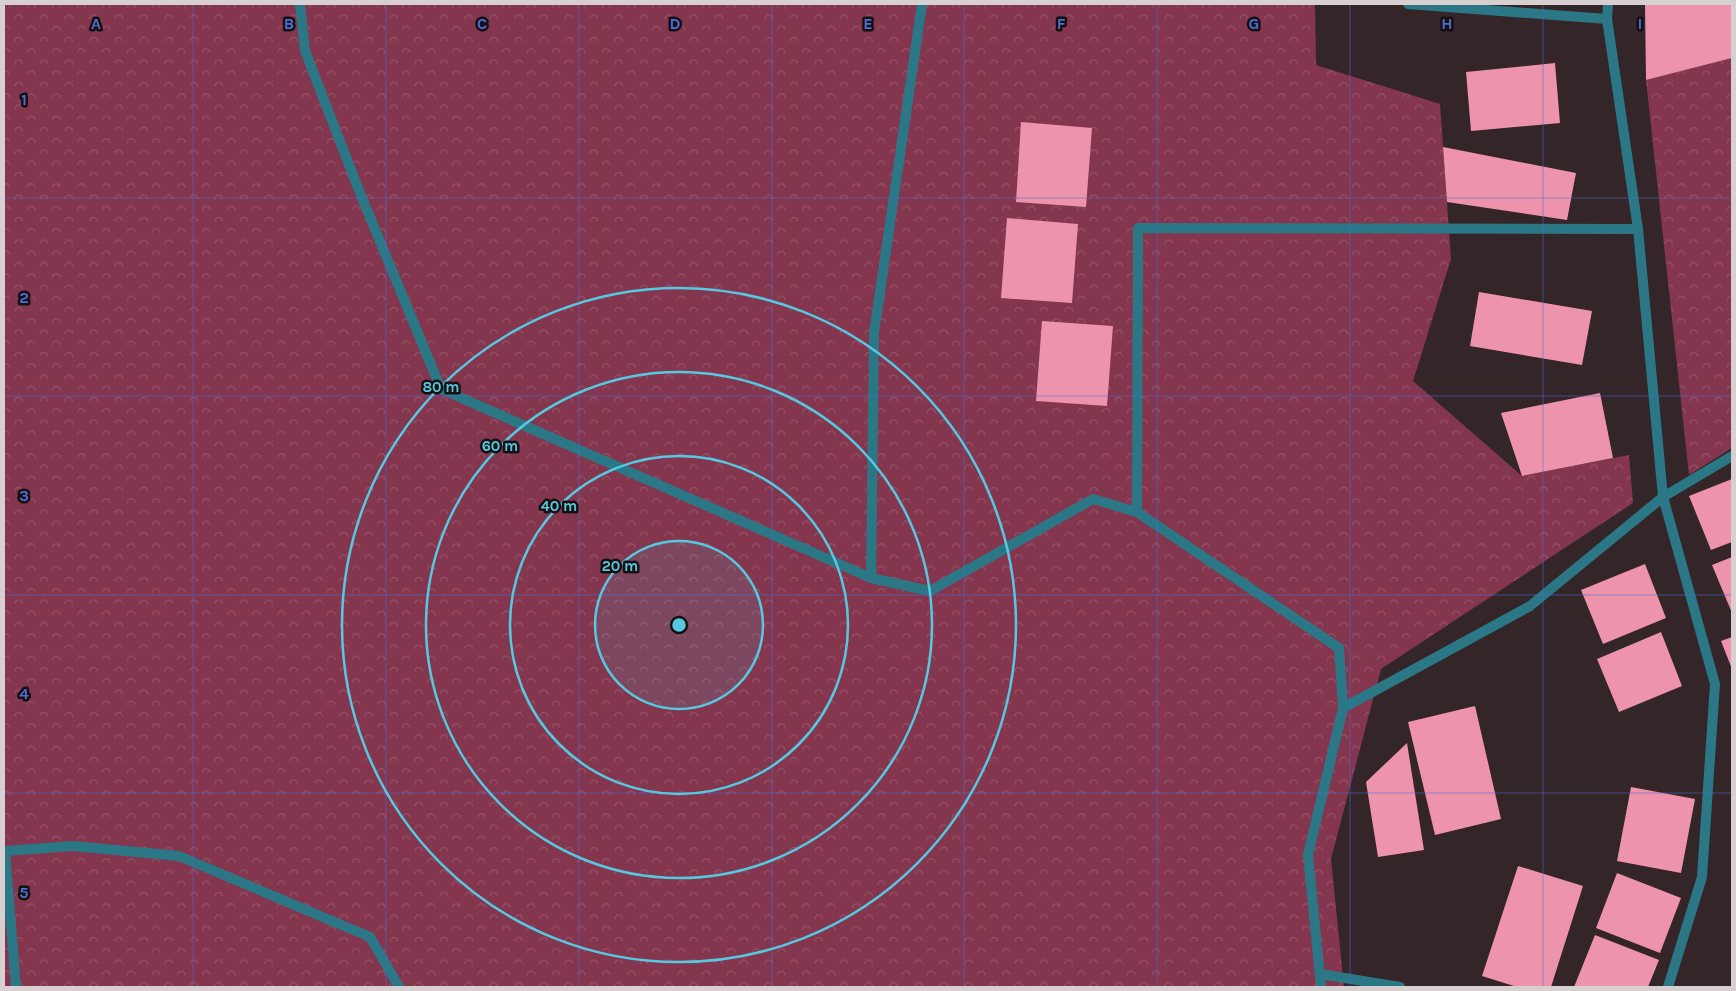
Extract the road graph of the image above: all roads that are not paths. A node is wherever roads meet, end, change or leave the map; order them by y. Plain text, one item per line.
1 (300, 4) edge
2 (922, 4) edge
3 (1408, 4) edge
4 (1608, 4) edge
5 (1607, 19) junction
6 (1638, 230) junction
7 (1732, 456) edge
8 (1664, 498) junction
9 (1137, 512) junction
10 (871, 578) junction
11 (1343, 708) junction
12 (4, 850) edge
13 (1320, 974) junction
14 (16, 987) edge
15 (399, 987) edge
16 (1321, 987) edge
17 (1400, 987) edge
18 (1668, 987) edge

1 - 10 street
2 - 10 street
3 - 5 street
4 - 5 street
5 - 6 street
6 - 8 street
6 - 9 street
7 - 8 street
8 - 11 street
8 - 18 street
9 - 10 street
9 - 11 street
11 - 13 street
12 - 14 street
12 - 15 street
13 - 16 street
13 - 17 street

